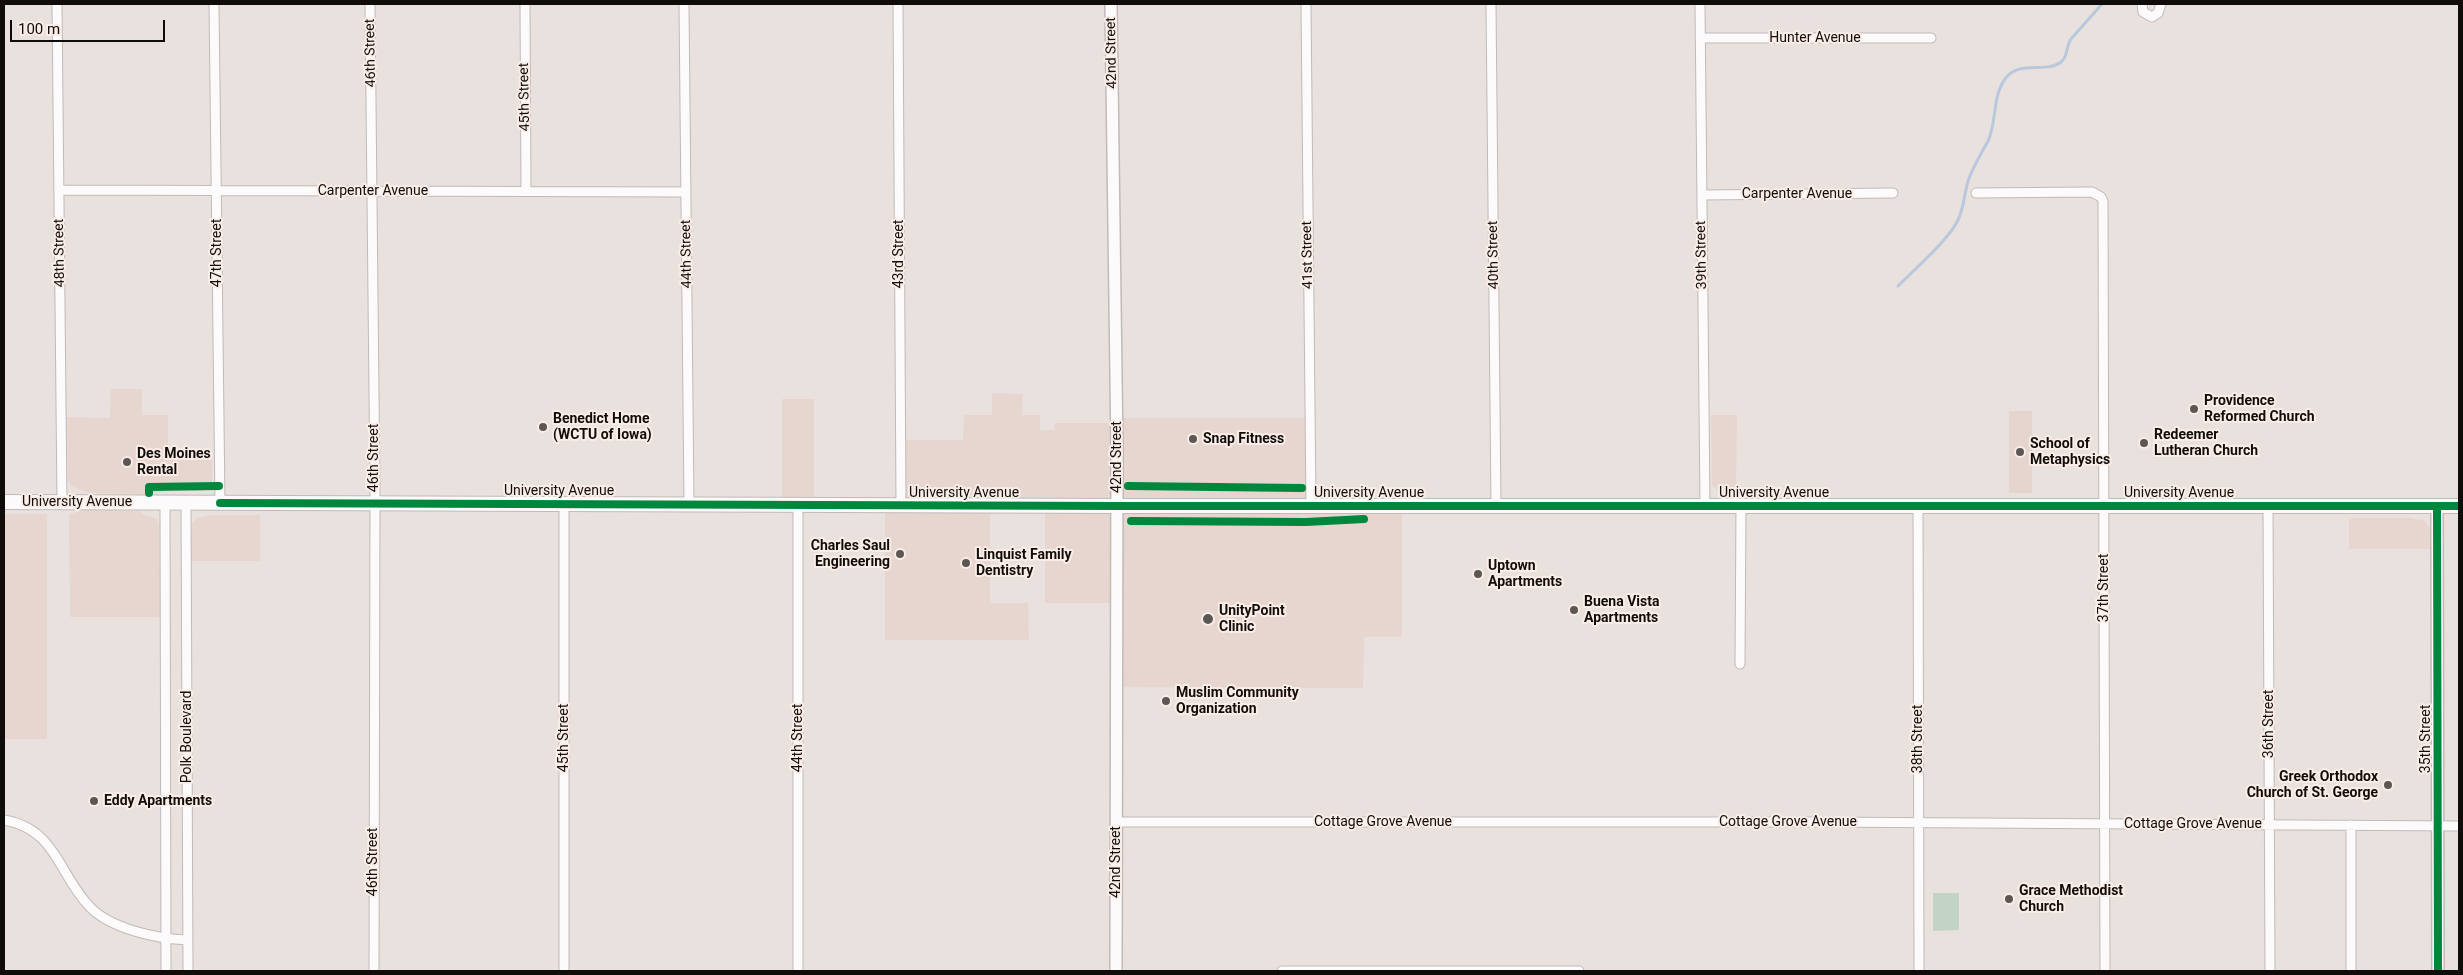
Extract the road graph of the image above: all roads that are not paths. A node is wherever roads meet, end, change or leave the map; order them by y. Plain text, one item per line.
1 (57, 4) edge
2 (214, 4) edge
3 (370, 4) edge
4 (525, 4) edge
5 (684, 4) edge
6 (898, 4) edge
7 (1111, 4) edge
8 (1306, 4) edge
9 (1491, 4) edge
10 (1700, 4) edge
11 (2142, 4) edge
12 (2160, 4) edge
13 (1700, 38) junction
14 (1931, 38) dead end
15 (59, 190) junction
16 (216, 190) junction
17 (372, 191) junction
18 (526, 191) junction
19 (686, 192) junction
20 (1976, 192) dead end
21 (1893, 193) dead end
22 (1702, 195) junction
23 (4, 502) edge
24 (62, 502) junction
25 (166, 503) junction
26 (186, 503) junction
27 (220, 503) junction
28 (374, 503) junction
29 (564, 504) junction
30 (689, 504) junction
31 (798, 505) junction
32 (901, 505) junction
33 (1117, 506) junction
34 (1311, 506) junction
35 (1496, 506) junction
36 (1705, 506) junction
37 (1741, 506) junction
38 (1918, 506) junction
39 (2104, 506) junction
40 (2268, 506) junction
41 (2437, 506) junction
42 (2459, 506) edge
43 (1740, 664) dead end
44 (4, 820) edge
45 (1116, 822) junction
46 (1918, 822) junction
47 (2105, 823) junction
48 (2269, 825) junction
49 (2351, 825) junction
50 (2438, 826) junction
51 (2459, 826) edge
52 (166, 939) junction
53 (188, 940) junction
54 (166, 971) edge
55 (188, 971) edge
56 (374, 971) edge
57 (564, 971) edge
58 (798, 971) edge
59 (1116, 971) edge
60 (1282, 971) edge
61 (1579, 971) edge
62 (1919, 971) edge
63 (2105, 971) edge
64 (2270, 971) edge
65 (2351, 971) edge
66 (2438, 971) edge

1 - 15 street, 48th Street
2 - 16 street, 47th Street
3 - 17 street, 46th Street
4 - 18 street, 45th Street
5 - 19 street, 44th Street
6 - 32 street, 43rd Street
7 - 33 street, 42nd Street
8 - 34 street, 41st Street
9 - 35 street, 40th Street
10 - 13 street, 39th Street
11 - 12 street
13 - 14 street, Hunter Avenue
13 - 22 street, 39th Street
15 - 16 street, Carpenter Avenue
15 - 24 street, 48th Street
16 - 17 street, Carpenter Avenue
16 - 27 street, 47th Street
17 - 18 street, Carpenter Avenue
17 - 28 street, 46th Street
18 - 19 street, Carpenter Avenue
19 - 30 street, 44th Street
20 - 39 street, 37th Street
21 - 22 street, Carpenter Avenue
22 - 36 street, 39th Street
23 - 24 main road, University Avenue
24 - 25 main road, University Avenue
25 - 26 main road, University Avenue
25 - 52 street, Polk Boulevard
26 - 27 main road, University Avenue
26 - 53 street, Polk Boulevard
27 - 28 main road, University Avenue
28 - 29 main road, University Avenue
28 - 56 street, 46th Street
29 - 30 main road, University Avenue
29 - 57 street, 45th Street
30 - 31 main road, University Avenue
31 - 32 main road, University Avenue
31 - 58 street, 44th Street
32 - 33 main road, University Avenue
33 - 34 main road, University Avenue
33 - 45 street, 42nd Street
34 - 35 main road, University Avenue
35 - 36 main road, University Avenue
36 - 37 main road, University Avenue
37 - 38 main road, University Avenue
37 - 43 street
38 - 39 main road, University Avenue
38 - 46 street, 38th Street
39 - 40 main road, University Avenue
39 - 47 street, 37th Street
40 - 41 main road, University Avenue
40 - 48 street, 36th Street
41 - 42 main road, University Avenue
41 - 50 street, 35th Street
44 - 52 street
45 - 46 street, Cottage Grove Avenue
45 - 59 street, 42nd Street
46 - 47 street, Cottage Grove Avenue
46 - 62 street, 38th Street
47 - 48 street, Cottage Grove Avenue
47 - 63 street, 37th Street
48 - 49 street, Cottage Grove Avenue
48 - 64 street, 36th Street
49 - 50 street, Cottage Grove Avenue
49 - 65 street
50 - 51 street, Cottage Grove Avenue
50 - 66 street, 35th Street
52 - 53 street
52 - 54 street, Polk Boulevard
53 - 55 street, Polk Boulevard
60 - 61 street

